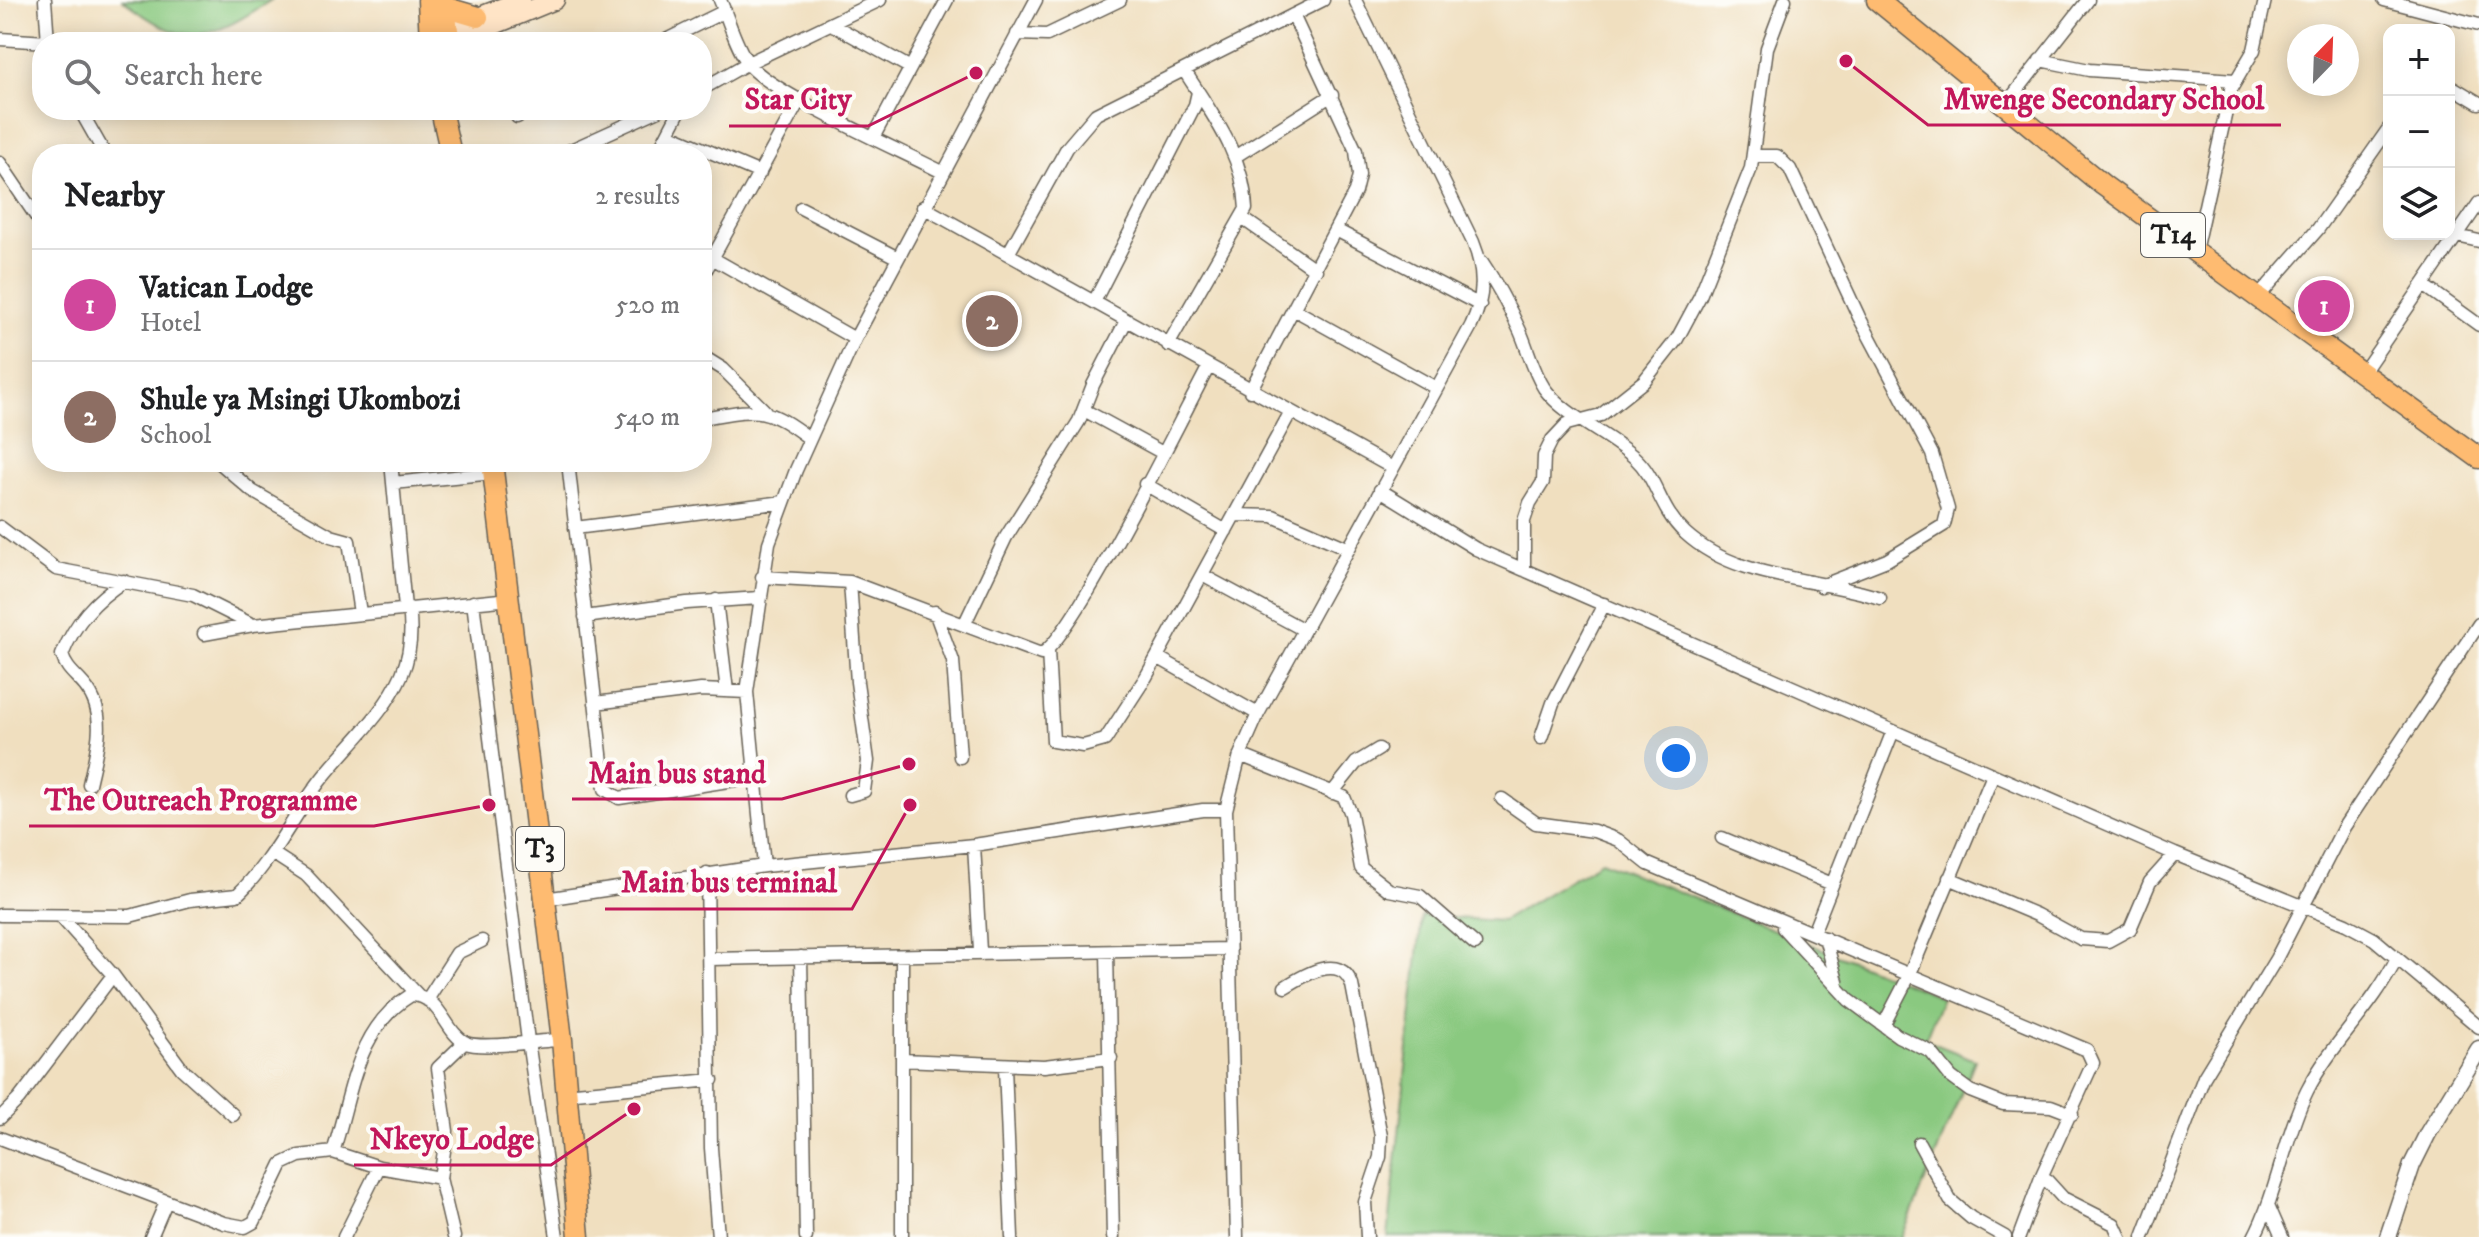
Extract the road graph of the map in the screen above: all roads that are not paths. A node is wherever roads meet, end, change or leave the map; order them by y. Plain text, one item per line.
1 (45, 0) edge
2 (521, 0) edge
3 (555, 0) edge
4 (880, 0) edge
5 (947, 0) edge
6 (1036, 0) edge
7 (1120, 0) edge
8 (1323, 0) edge
9 (1355, 0) edge
10 (1785, 0) edge
11 (1877, 0) edge
12 (2088, 0) edge
13 (2265, 0) edge
14 (2384, 0) edge
15 (722, 5) edge
16 (1293, 15) junction
17 (478, 17) joint
18 (440, 23) edge
19 (833, 25) junction
20 (2479, 25) edge
21 (47, 32) edge
22 (678, 32) edge
23 (1017, 34) junction
24 (0, 39) edge
25 (32, 41) edge
26 (2040, 60) junction
27 (748, 63) junction
28 (909, 67) junction
29 (1184, 70) junction
30 (2235, 80) junction
31 (712, 83) edge
32 (2455, 89) edge
33 (1198, 92) junction
34 (1332, 95) junction
35 (800, 99) junction
36 (2479, 103) edge
37 (2004, 107) junction
38 (86, 120) edge
39 (444, 120) edge
40 (454, 120) edge
41 (637, 120) edge
42 (675, 120) edge
43 (668, 134) junction
44 (874, 136) junction
45 (2383, 137) edge
46 (99, 144) edge
47 (450, 144) edge
48 (452, 144) edge
49 (584, 144) edge
50 (662, 144) edge
51 (692, 144) edge
52 (712, 153) edge
53 (1236, 156) junction
54 (1755, 156) junction
55 (0, 163) edge
56 (942, 172) junction
57 (760, 173) junction
58 (2479, 203) edge
59 (923, 207) junction
60 (801, 208) dead end
61 (32, 210) edge
62 (1242, 218) junction
63 (1336, 230) junction
64 (2457, 236) junction
65 (2479, 241) edge
66 (2195, 251) junction
67 (1008, 254) junction
68 (896, 257) junction
69 (712, 258) joint
70 (1482, 262) junction
71 (1316, 270) junction
72 (2425, 286) junction
73 (2259, 296) junction
74 (1094, 302) junction
75 (1480, 305) junction
76 (1295, 310) junction
77 (1126, 321) junction
78 (2479, 325) edge
79 (855, 339) junction
80 (1168, 345) junction
81 (712, 362) edge
82 (1208, 368) junction
83 (2362, 374) junction
84 (1436, 388) junction
85 (1250, 391) junction
86 (1084, 410) junction
87 (765, 411) junction
88 (1290, 413) junction
89 (712, 417) edge
90 (1579, 418) junction
91 (810, 439) junction
92 (1161, 452) junction
93 (2479, 458) edge
94 (1391, 467) junction
95 (230, 472) edge
96 (392, 472) edge
97 (462, 472) edge
98 (494, 472) edge
99 (569, 472) edge
100 (393, 483) junction
101 (1145, 484) junction
102 (1380, 490) junction
103 (784, 502) junction
104 (1235, 515) junction
105 (0, 527) edge
106 (575, 528) junction
107 (1226, 531) junction
108 (1347, 548) junction
109 (1524, 570) junction
110 (1202, 575) junction
111 (762, 577) junction
112 (124, 581) junction
113 (850, 582) junction
114 (1821, 586) junction
115 (759, 598) junction
116 (1880, 598) dead end
117 (510, 599) junction
118 (716, 600) junction
119 (473, 602) junction
120 (1604, 604) junction
121 (407, 608) junction
122 (935, 612) junction
123 (360, 613) junction
124 (585, 617) junction
125 (965, 623) junction
126 (2479, 624) edge
127 (253, 625) junction
128 (1304, 630) junction
129 (204, 634) dead end
130 (1048, 651) junction
131 (1157, 657) junction
132 (727, 691) junction
133 (747, 692) junction
134 (595, 703) junction
135 (1258, 714) junction
136 (1893, 731) junction
137 (1541, 738) dead end
138 (1379, 749) dead end
139 (1240, 755) junction
140 (960, 757) dead end
141 (1993, 775) junction
142 (754, 777) junction
143 (89, 784) dead end
144 (1332, 793) junction
145 (850, 795) dead end
146 (1502, 799) dead end
147 (1226, 810) junction
148 (1722, 838) dead end
149 (974, 845) junction
150 (272, 853) junction
151 (2175, 854) junction
152 (764, 866) junction
153 (707, 873) junction
154 (1949, 878) junction
155 (1832, 884) junction
156 (545, 899) junction
157 (2305, 905) junction
158 (0, 915) edge
159 (61, 917) junction
160 (1783, 928) dead end
161 (1819, 935) junction
162 (482, 941) dead end
163 (1475, 944) dead end
164 (1229, 949) junction
165 (980, 951) junction
166 (1107, 952) junction
167 (801, 957) junction
168 (902, 957) junction
169 (2397, 958) junction
170 (710, 959) junction
171 (113, 975) junction
172 (1909, 976) junction
173 (1285, 987) dead end
174 (1840, 989) junction
175 (422, 998) junction
176 (1884, 1024) junction
177 (2479, 1027) edge
178 (562, 1040) junction
179 (528, 1041) junction
180 (465, 1042) junction
181 (2479, 1049) edge
182 (1111, 1058) junction
183 (902, 1060) junction
184 (1005, 1067) junction
185 (712, 1080) junction
186 (565, 1094) junction
187 (2072, 1114) junction
188 (233, 1115) dead end
189 (0, 1118) edge
190 (0, 1138) edge
191 (1919, 1143) dead end
192 (333, 1152) junction
193 (379, 1167) junction
194 (2042, 1175) junction
195 (440, 1178) junction
196 (166, 1202) junction
197 (2268, 1205) junction
198 (2256, 1234) edge
199 (151, 1237) edge
200 (344, 1237) edge
201 (454, 1237) edge
202 (557, 1237) edge
203 (579, 1237) edge
204 (718, 1237) edge
205 (806, 1237) edge
206 (902, 1237) edge
207 (1012, 1237) edge
208 (1113, 1237) edge
209 (1237, 1237) edge
210 (1367, 1237) edge
211 (2005, 1237) edge
212 (2019, 1237) edge
213 (2120, 1237) edge
214 (2143, 1237) edge
215 (2279, 1237) edge
216 (2388, 1237) edge

1 - 21 street
2 - 17 main road
3 - 18 main road
4 - 19 street
5 - 28 street
6 - 23 street
7 - 23 street
8 - 16 street
9 - 70 street
10 - 54 street
11 - 37 highway, T14
12 - 26 street
13 - 30 street
14 - 20 street
15 - 22 street
15 - 27 street
16 - 29 street
16 - 34 street
17 - 18 highway
19 - 27 street
19 - 28 street
23 - 56 street
24 - 25 street
26 - 30 street
26 - 37 street
27 - 31 street
27 - 35 street
28 - 44 street
29 - 33 street
29 - 67 street
30 - 66 street
32 - 36 street
33 - 53 street
33 - 74 street
34 - 53 street
34 - 63 street
35 - 44 street
35 - 57 street
37 - 66 highway, T14
38 - 46 street
39 - 47 highway
40 - 48 highway
41 - 49 street
42 - 43 street
43 - 50 street
43 - 51 street
44 - 56 street
45 - 73 street
52 - 57 street
53 - 62 street
54 - 90 street
54 - 114 street
55 - 61 street
56 - 59 street
57 - 69 street
58 - 64 street
59 - 67 street
59 - 68 street
60 - 68 street
62 - 71 street
62 - 80 street
63 - 71 street
63 - 75 street
64 - 65 street
64 - 72 street
66 - 73 highway, T14
67 - 74 street
68 - 79 street
69 - 79 street
70 - 75 street
70 - 90 street
71 - 76 street
72 - 78 street
72 - 83 street
73 - 83 highway, T14
74 - 77 street
75 - 84 street
76 - 84 street
76 - 85 street
77 - 80 street
77 - 86 street
79 - 91 street
80 - 82 street
81 - 87 street
82 - 85 street
82 - 92 street
83 - 93 highway, T14
84 - 94 street
85 - 88 street
86 - 92 street
86 - 125 street
87 - 89 street
87 - 91 street
88 - 94 street
88 - 104 street
90 - 109 street
90 - 114 street
91 - 103 street
92 - 101 street
94 - 102 street
95 - 123 street
96 - 100 street
97 - 100 street
98 - 117 highway, T3
99 - 106 street
100 - 121 street
101 - 107 street
101 - 130 street
102 - 108 street
102 - 109 street
103 - 106 street
103 - 111 street
104 - 107 street
104 - 108 street
105 - 112 street
106 - 124 street
107 - 110 street
108 - 128 street
109 - 120 street
110 - 128 street
110 - 131 street
111 - 113 street
111 - 115 street
112 - 127 street
112 - 143 street
113 - 122 street
113 - 145 street
114 - 116 street
115 - 118 street
115 - 133 street
117 - 119 street
117 - 156 highway, T3
118 - 124 street
118 - 132 street
119 - 121 street
119 - 179 street
120 - 136 street
120 - 137 street
121 - 123 street
121 - 150 street
122 - 125 street
122 - 140 street
123 - 127 street
124 - 134 street
125 - 130 street
126 - 157 street
127 - 129 street
128 - 135 street
130 - 131 street
131 - 135 street
132 - 133 street
132 - 134 street
133 - 142 street
134 - 142 street
135 - 139 street
136 - 141 street
136 - 155 street
138 - 144 street
139 - 144 street
139 - 147 street
141 - 151 street
141 - 154 street
142 - 152 street
144 - 163 street
146 - 161 street
147 - 149 street
147 - 164 street
148 - 155 street
149 - 152 street
149 - 165 street
150 - 159 street
150 - 175 street
151 - 154 street
151 - 157 street
152 - 153 street
153 - 156 street
153 - 170 street
154 - 172 street
155 - 161 street
156 - 178 highway, T3
157 - 169 street
157 - 214 street
158 - 159 street
159 - 171 street
160 - 174 street
161 - 172 street
161 - 174 street
162 - 175 street
164 - 166 street
164 - 209 street
165 - 166 street
165 - 168 street
166 - 182 street
167 - 168 street
167 - 170 street
167 - 205 street
168 - 183 street
169 - 177 street
169 - 197 street
170 - 185 street
171 - 188 street
171 - 189 street
172 - 176 street
172 - 187 street
173 - 210 street
174 - 176 street
175 - 180 street
175 - 192 street
176 - 187 street
178 - 179 street
178 - 186 highway, T3
179 - 180 street
179 - 202 street
180 - 195 street
181 - 216 street
182 - 184 street
182 - 208 street
183 - 184 street
183 - 206 street
184 - 207 street
185 - 186 street
185 - 204 street
186 - 203 highway, T3
187 - 194 street
190 - 196 street
191 - 211 street
192 - 193 street
192 - 196 street
193 - 195 street
193 - 200 street
194 - 212 street
194 - 213 street
195 - 201 street
196 - 199 street
197 - 198 street
197 - 215 street
198 - 215 street

